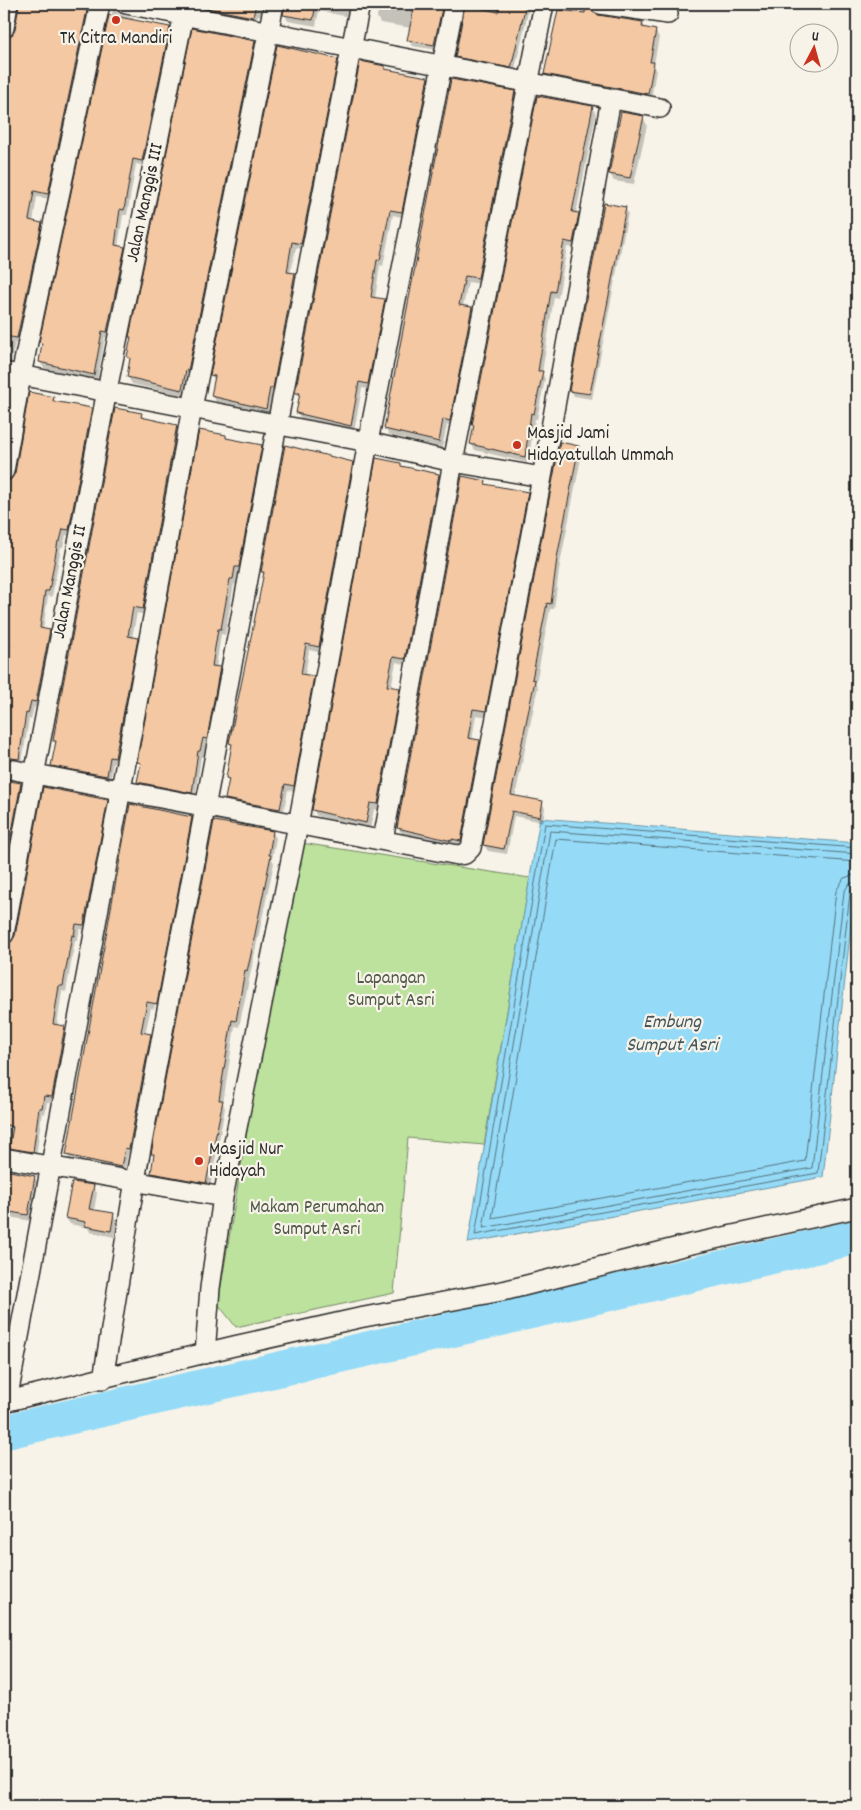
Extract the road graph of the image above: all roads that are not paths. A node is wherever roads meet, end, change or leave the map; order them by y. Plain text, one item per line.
1 (8, 4) edge
2 (100, 4) edge
3 (126, 4) edge
4 (274, 4) edge
5 (360, 4) edge
6 (454, 4) edge
7 (544, 4) edge
8 (600, 4) edge
9 (185, 9) edge
10 (668, 14) dead end
11 (4, 28) edge
12 (268, 31) junction
13 (351, 47) junction
14 (442, 65) junction
15 (528, 81) junction
16 (611, 99) junction
17 (660, 108) dead end
18 (12, 374) edge
19 (107, 390) junction
20 (192, 408) junction
21 (277, 425) junction
22 (368, 442) junction
23 (453, 462) junction
24 (4, 471) edge
25 (542, 478) junction
26 (4, 768) edge
27 (34, 773) junction
28 (121, 790) junction
29 (205, 806) junction
30 (298, 825) junction
31 (383, 840) junction
32 (4, 934) edge
33 (4, 1158) edge
34 (50, 1164) junction
35 (135, 1180) junction
36 (223, 1197) junction
37 (857, 1208) edge
38 (205, 1354) junction
39 (104, 1379) junction
40 (6, 1401) edge

1 - 11 street
2 - 18 street
3 - 9 street
4 - 12 street
5 - 13 street
6 - 14 street
7 - 15 street
8 - 10 street
9 - 12 street
9 - 19 street, Jalan Manggis III
12 - 13 street
12 - 20 street
13 - 14 street
13 - 21 street
14 - 15 street
14 - 22 street
15 - 16 street
15 - 23 street
16 - 17 street
16 - 25 street
18 - 19 street
18 - 24 street
19 - 20 street
19 - 27 street, Jalan Manggis II
20 - 21 street
20 - 28 street
21 - 22 street
21 - 29 street
22 - 23 street
22 - 30 street
23 - 25 street
23 - 31 street
25 - 31 street
26 - 27 street
27 - 28 street
27 - 32 street, Jalan Manggis II
28 - 29 street
28 - 34 street
29 - 30 street
29 - 35 street
30 - 31 street
30 - 36 street
33 - 34 street
34 - 35 street
34 - 40 street
35 - 36 street
35 - 39 street
36 - 38 street
37 - 38 street
38 - 39 street
39 - 40 street

